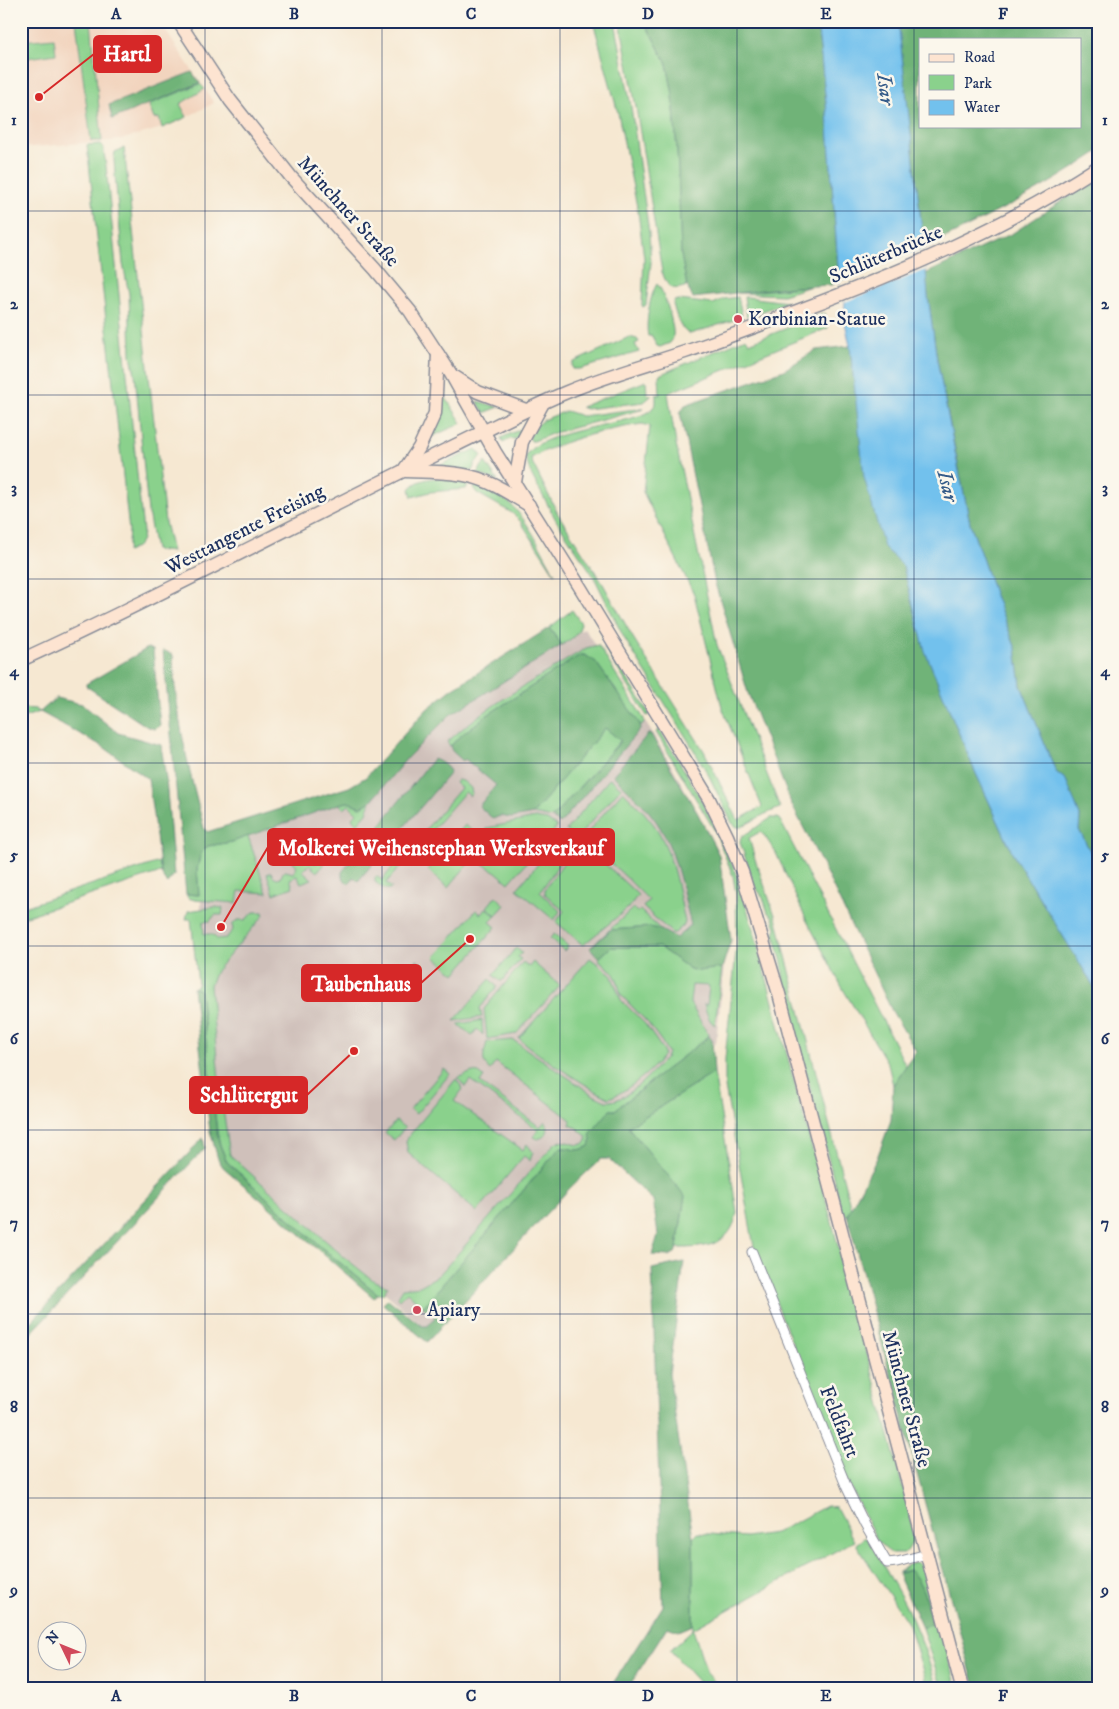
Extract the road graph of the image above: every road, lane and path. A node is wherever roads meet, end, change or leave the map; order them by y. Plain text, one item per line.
1 (178, 21) edge
2 (1098, 167) edge
3 (438, 354) junction
4 (451, 374) junction
5 (543, 403) junction
6 (526, 410) junction
7 (484, 432) junction
8 (404, 470) junction
9 (515, 482) junction
10 (530, 505) junction
11 (21, 660) edge
12 (752, 1252) dead end
13 (927, 1554) junction
14 (962, 1688) edge

1 - 3 main road, Münchner Straße
2 - 5 main road, Schlüterbrücke
3 - 4 main road, Münchner Straße
3 - 8 main road
4 - 6 main road
4 - 7 main road, Münchner Straße
5 - 6 main road, Westtangente Freising
5 - 9 main road
6 - 7 main road, Westtangente Freising
7 - 8 main road, Westtangente Freising
7 - 9 main road, Münchner Straße
8 - 10 main road
8 - 11 main road, Westtangente Freising
9 - 10 main road, Münchner Straße
10 - 13 main road, Münchner Straße
12 - 13 street, Feldfahrt
13 - 14 main road, Münchner Straße

